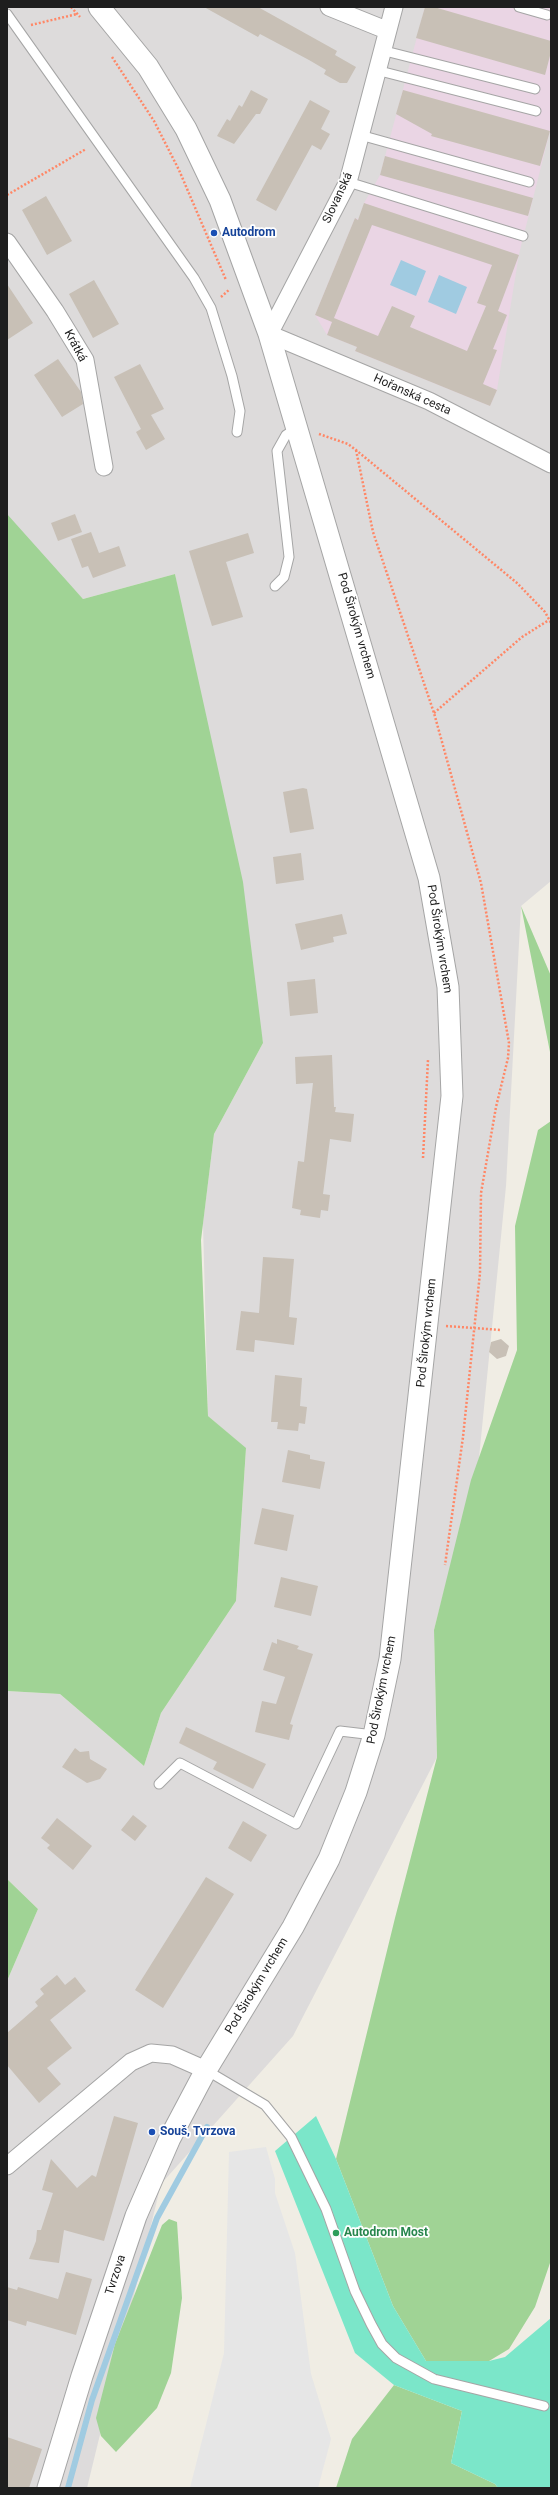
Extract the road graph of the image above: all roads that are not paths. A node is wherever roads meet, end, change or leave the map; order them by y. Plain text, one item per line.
1 (99, 7) edge
2 (329, 7) edge
3 (394, 7) edge
4 (519, 7) edge
5 (7, 14) edge
6 (547, 15) dead end
7 (386, 30) junction
8 (381, 50) junction
9 (376, 70) junction
10 (535, 89) dead end
11 (536, 111) dead end
12 (360, 135) junction
13 (348, 182) junction
14 (529, 182) dead end
15 (523, 236) dead end
16 (7, 242) edge
17 (269, 334) junction
18 (298, 427) junction
19 (237, 432) dead end
20 (551, 464) edge
21 (104, 467) dead end
22 (275, 586) dead end
23 (374, 1735) junction
24 (159, 1784) dead end
25 (206, 2070) junction
26 (7, 2166) edge
27 (544, 2406) dead end
28 (48, 2488) edge

1 - 17 street, Pod Širokým vrchem
2 - 7 street
3 - 7 street, Slovanská
4 - 6 lane
5 - 19 lane
7 - 8 street, Slovanská
8 - 9 street, Slovanská
8 - 10 lane
9 - 11 lane
9 - 12 street, Slovanská
12 - 13 street, Slovanská
12 - 14 lane
13 - 15 lane
13 - 17 street, Slovanská
16 - 21 street, Krátká
17 - 18 street, Pod Širokým vrchem
17 - 20 street, Hořanská cesta
18 - 22 lane
18 - 23 street, Pod Širokým vrchem
23 - 24 lane
23 - 25 street, Pod Širokým vrchem
25 - 26 street
25 - 27 lane
25 - 28 street, Tvrzova

